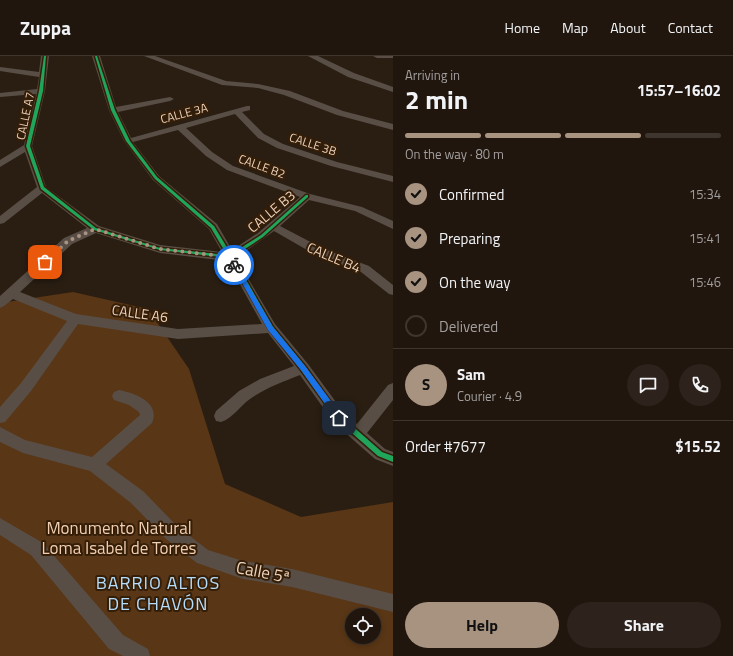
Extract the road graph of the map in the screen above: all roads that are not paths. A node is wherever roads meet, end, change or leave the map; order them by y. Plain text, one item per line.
1 (45, 56) edge
2 (96, 56) edge
3 (148, 56) edge
4 (312, 56) edge
5 (377, 56) edge
6 (392, 56) edge
7 (0, 69) edge
8 (42, 75) junction
9 (393, 90) edge
10 (41, 91) junction
11 (0, 95) edge
12 (170, 99) dead end
13 (247, 108) dead end
14 (113, 110) junction
15 (237, 111) junction
16 (179, 126) junction
17 (393, 127) edge
18 (128, 140) junction
19 (28, 146) junction
20 (0, 164) edge
21 (393, 179) edge
22 (42, 188) junction
23 (307, 196) junction
24 (0, 221) edge
25 (393, 225) edge
26 (274, 227) junction
27 (95, 229) junction
28 (230, 257) junction
29 (393, 291) edge
30 (11, 293) junction
31 (0, 303) edge
32 (75, 319) junction
33 (270, 328) junction
34 (303, 368) junction
35 (393, 389) edge
36 (119, 396) dead end
37 (221, 416) dead end
38 (0, 418) edge
39 (0, 434) edge
40 (358, 434) junction
41 (393, 459) edge
42 (94, 465) junction
43 (0, 526) edge
44 (393, 603) edge
45 (141, 656) edge

1 - 8 street, CALLE A7
2 - 14 street
3 - 17 street
4 - 9 street
5 - 6 street
7 - 8 street
8 - 10 street, CALLE A7
10 - 11 street
10 - 19 street, CALLE A7
12 - 14 street
13 - 15 street, CALLE 3A
14 - 18 street
15 - 16 street, CALLE 3A
15 - 21 street, CALLE 3B
16 - 18 street, CALLE 3A
16 - 23 street, CALLE B2
18 - 28 street
19 - 20 street
19 - 22 street, CALLE A7
22 - 24 street
22 - 27 street
23 - 25 street, CALLE B2
23 - 26 street, CALLE B3
26 - 28 street, CALLE B3
26 - 29 street, CALLE B4
27 - 28 street
27 - 30 street
28 - 33 street
30 - 31 street
30 - 32 street, CALLE A6
32 - 33 street, CALLE A6
32 - 38 street
33 - 34 street
34 - 37 street
34 - 40 street
35 - 40 street
36 - 42 street
39 - 42 street
40 - 41 street
42 - 44 street, Calle 5ª
43 - 45 street

